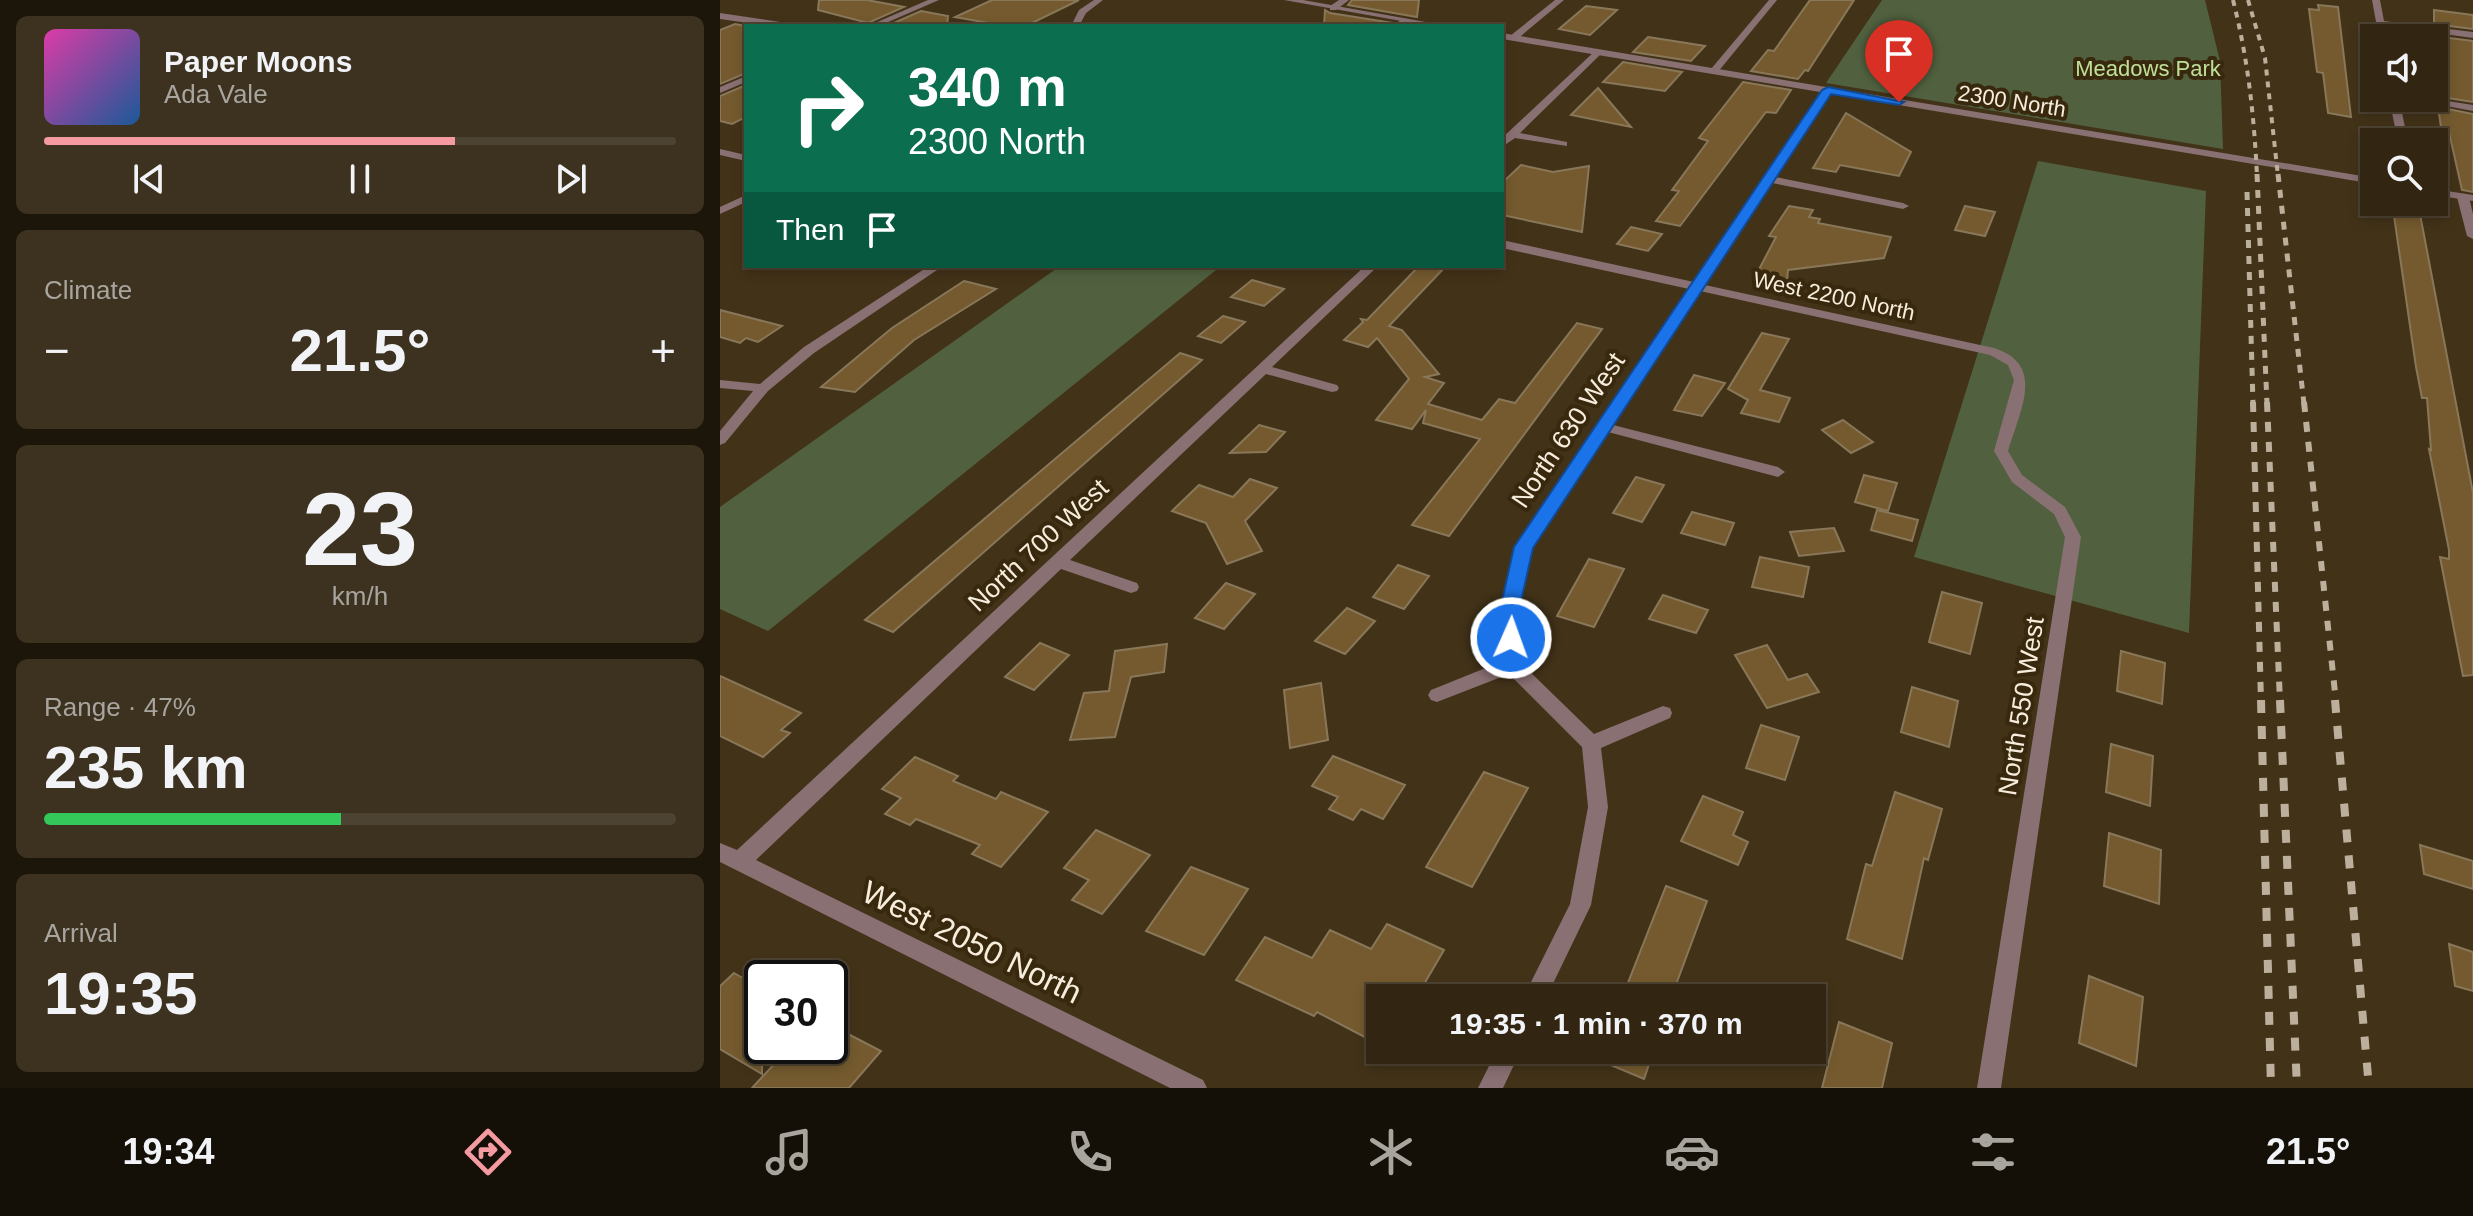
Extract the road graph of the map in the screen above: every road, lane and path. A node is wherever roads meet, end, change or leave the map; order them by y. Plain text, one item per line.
1 (935, 0) edge
2 (1099, 0) edge
3 (1288, 0) edge
4 (1345, 0) edge
5 (1560, 0) edge
6 (1773, 0) edge
7 (2376, 0) edge
8 (1333, 8) junction
9 (720, 16) edge
10 (1406, 20) junction
11 (2380, 23) joint
12 (774, 24) edge
13 (877, 24) edge
14 (1076, 24) edge
15 (1400, 24) edge
16 (1431, 24) edge
17 (2473, 35) edge
18 (1508, 37) edge
19 (1599, 52) junction
20 (1714, 71) junction
21 (744, 80) edge
22 (720, 90) edge
23 (1828, 90) junction
24 (2448, 104) edge
25 (2473, 108) edge
26 (1512, 134) junction
27 (1504, 142) edge
28 (1563, 144) dead end
29 (720, 152) edge
30 (744, 158) edge
31 (1768, 179) junction
32 (2360, 179) edge
33 (2448, 194) edge
34 (2468, 197) edge
35 (744, 199) edge
36 (1903, 206) dead end
37 (720, 211) edge
38 (2473, 236) edge
39 (1504, 244) edge
40 (934, 268) edge
41 (1370, 268) edge
42 (1697, 287) junction
43 (2014, 363) joint
44 (1263, 369) junction
45 (720, 384) edge
46 (763, 388) junction
47 (1332, 388) dead end
48 (1604, 427) junction
49 (720, 440) edge
50 (1778, 472) dead end
51 (1058, 562) junction
52 (1131, 587) dead end
53 (1512, 665) junction
54 (1437, 695) dead end
55 (1663, 713) dead end
56 (1591, 744) junction
57 (730, 857) edge
58 (1541, 984) edge
59 (1502, 1064) edge
60 (1195, 1088) edge
61 (1490, 1088) edge
62 (1989, 1088) edge

1 - 13 street
2 - 14 street
3 - 8 street
4 - 8 street
5 - 18 street
6 - 20 street
7 - 11 street
8 - 10 street
9 - 12 street
10 - 15 street
10 - 16 street
11 - 17 street
18 - 19 street, 2300 North
19 - 20 street, 2300 North
19 - 26 street
20 - 23 street, 2300 North
21 - 22 street
23 - 31 street, North 630 West
23 - 32 street, 2300 North
24 - 25 street
26 - 27 street
26 - 28 street
29 - 30 street
31 - 36 street
31 - 42 street, North 630 West
33 - 34 street
34 - 38 street
35 - 37 street
39 - 42 street, West 2200 North
40 - 46 street
41 - 44 street, North 700 West
42 - 43 street, West 2200 North
42 - 48 street, North 630 West
43 - 62 street, North 550 West
44 - 47 street
44 - 51 street, North 700 West
45 - 46 street
46 - 49 street
48 - 50 street
48 - 53 street, North 630 West
51 - 52 street
51 - 57 street, North 700 West
53 - 54 street
53 - 56 street
55 - 56 street
56 - 58 street
57 - 60 street, West 2050 North
59 - 61 street

